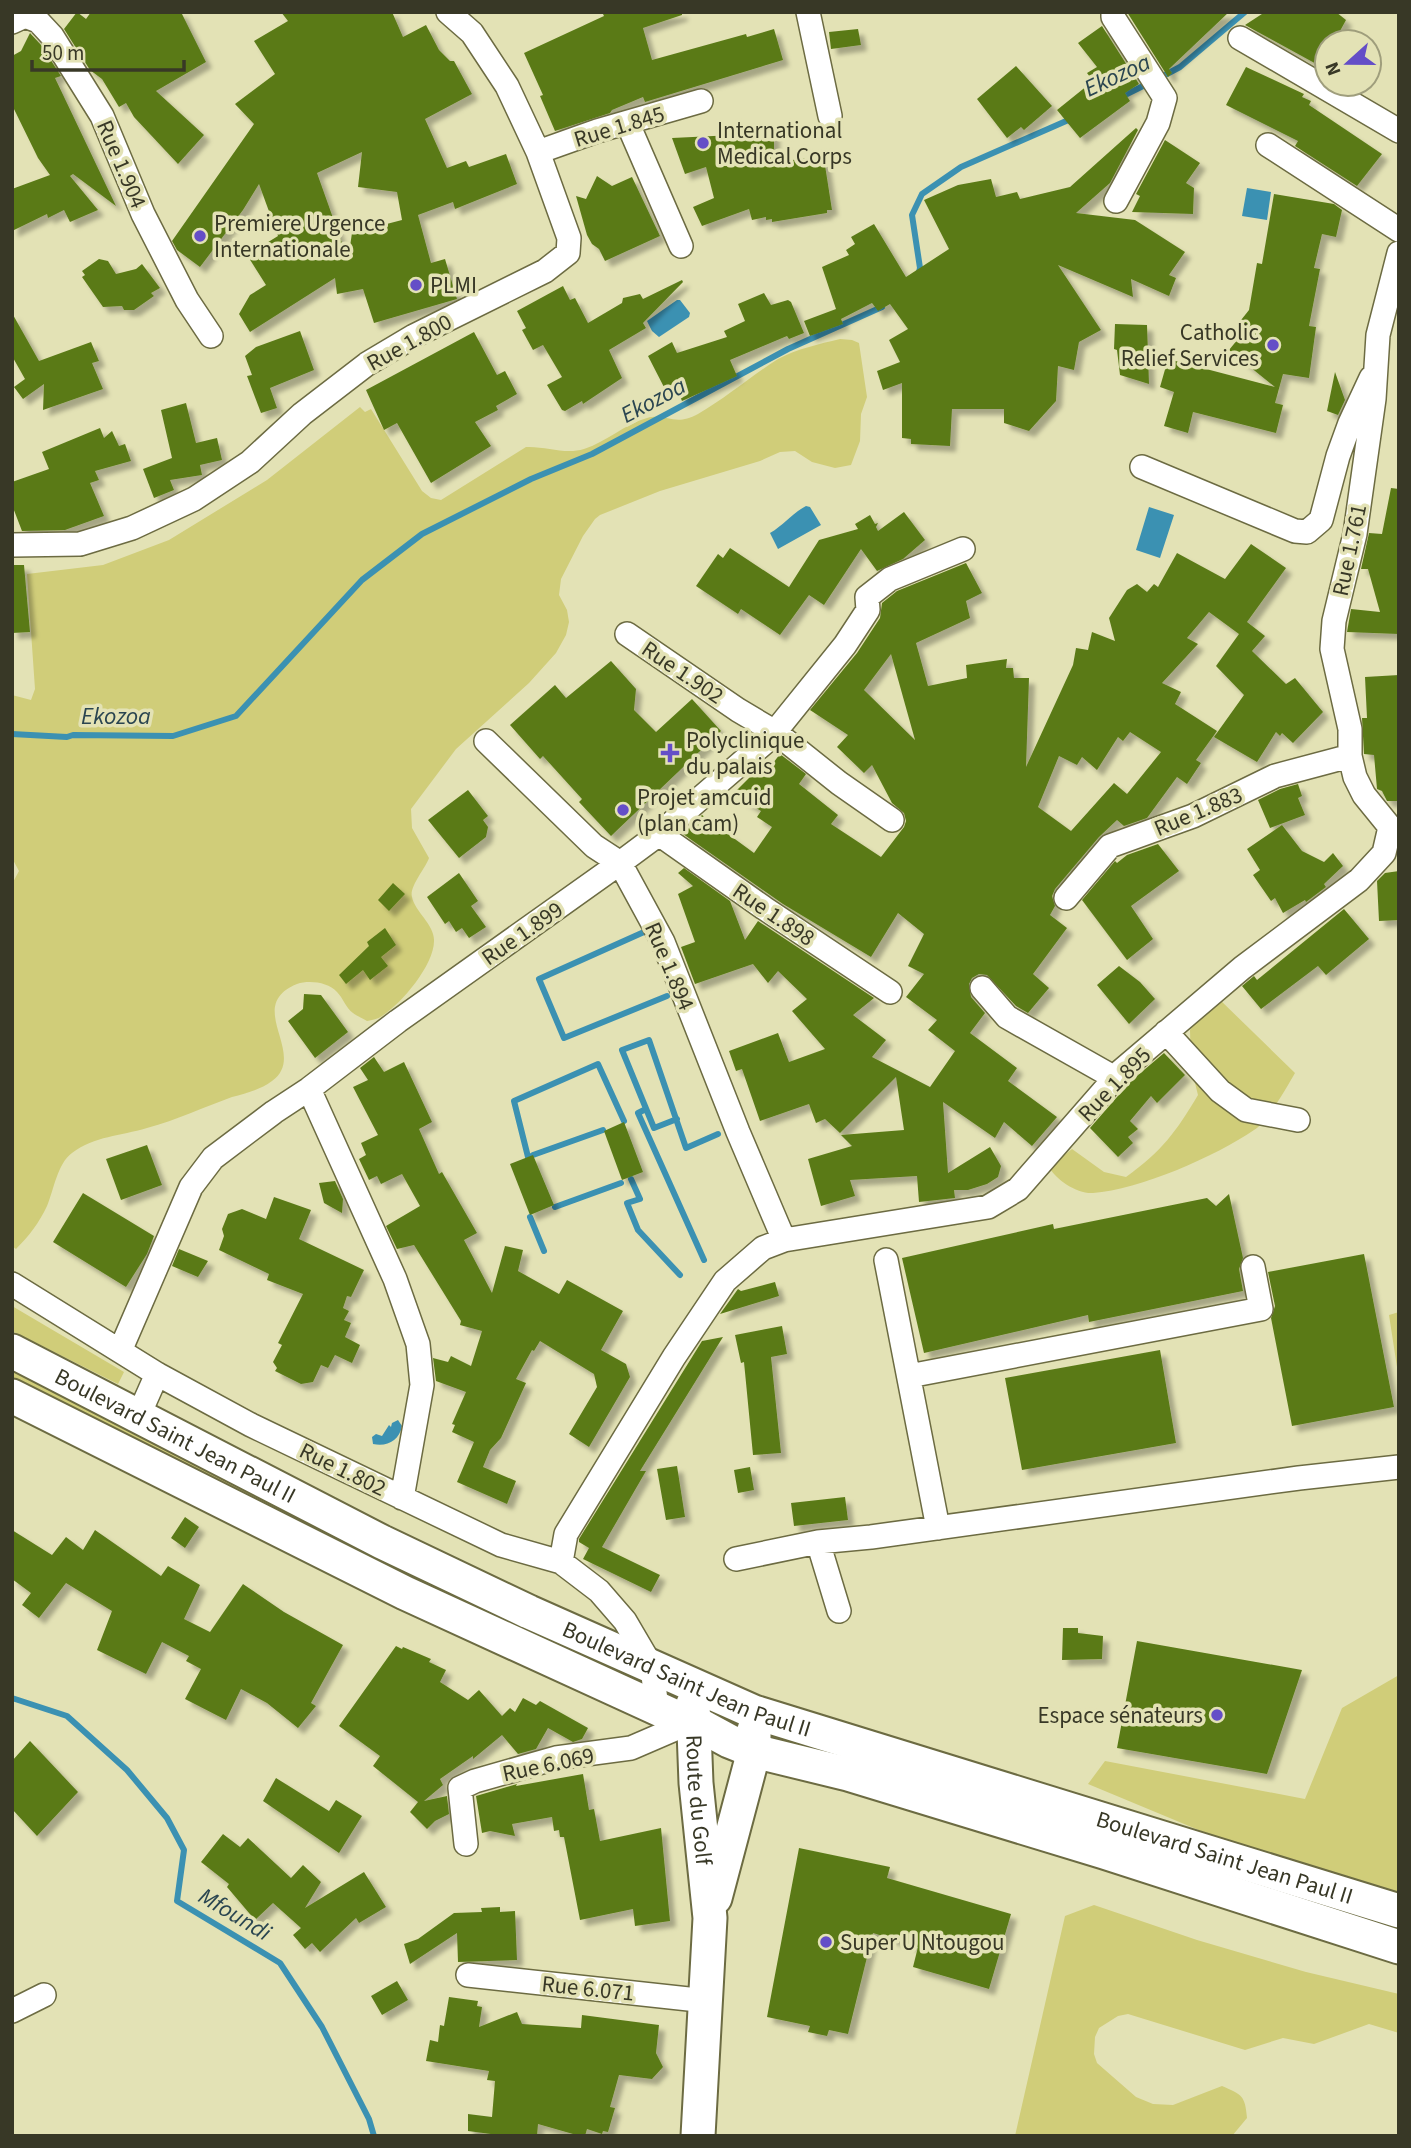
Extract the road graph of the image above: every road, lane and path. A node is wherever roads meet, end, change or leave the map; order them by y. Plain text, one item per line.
1 (447, 12) edge
2 (808, 12) edge
3 (1113, 12) edge
4 (12, 22) edge
5 (1240, 38) dead end
6 (701, 101) dead end
7 (830, 116) dead end
8 (628, 124) junction
9 (1399, 131) edge
10 (1268, 145) dead end
11 (538, 152) junction
12 (1116, 201) dead end
13 (1399, 230) edge
14 (681, 246) dead end
15 (1399, 253) edge
16 (211, 336) dead end
17 (1376, 369) junction
18 (1142, 467) dead end
19 (12, 545) edge
20 (964, 549) dead end
21 (627, 634) dead end
22 (775, 732) junction
23 (486, 741) dead end
24 (1350, 756) junction
25 (892, 820) dead end
26 (1394, 828) edge
27 (659, 834) junction
28 (620, 863) junction
29 (1066, 898) dead end
30 (982, 988) dead end
31 (890, 992) dead end
32 (1166, 1032) junction
33 (1115, 1078) junction
34 (309, 1089) junction
35 (1298, 1120) dead end
36 (784, 1240) junction
37 (886, 1261) dead end
38 (1253, 1267) dead end
39 (12, 1284) edge
40 (12, 1351) edge
41 (120, 1351) junction
42 (157, 1374) junction
43 (909, 1376) junction
44 (12, 1395) edge
45 (138, 1417) junction
46 (1399, 1468) edge
47 (402, 1497) junction
48 (938, 1528) junction
49 (818, 1542) junction
50 (736, 1559) dead end
51 (561, 1562) junction
52 (839, 1611) dead end
53 (652, 1667) junction
54 (692, 1684) junction
55 (657, 1709) junction
56 (754, 1712) junction
57 (692, 1723) junction
58 (754, 1751) junction
59 (466, 1844) dead end
60 (1399, 1911) edge
61 (710, 1917) junction
62 (1399, 1947) edge
63 (468, 1975) dead end
64 (44, 1995) dead end
65 (707, 2001) junction
66 (12, 2011) edge
67 (698, 2136) edge

1 - 11 street, Rue 1.800
2 - 7 street
3 - 12 street
4 - 16 street, Rue 1.904
5 - 9 street
6 - 8 street, Rue 1.845
8 - 11 street, Rue 1.845
8 - 14 street
10 - 13 street
11 - 19 street, Rue 1.800
15 - 17 street, Rue 1.761
17 - 18 street
17 - 24 street, Rue 1.761
20 - 22 street, Rue 1.899
21 - 22 street, Rue 1.902
22 - 25 street, Rue 1.902
22 - 27 street, Rue 1.899
23 - 28 street, Rue 1.894
24 - 26 street, Rue 1.761
24 - 29 street, Rue 1.883
26 - 32 street, Rue 1.895
27 - 28 street, Rue 1.899
27 - 31 street, Rue 1.898
28 - 34 street, Rue 1.899
28 - 36 street, Rue 1.894
30 - 33 street
32 - 33 street, Rue 1.895
32 - 35 street
33 - 36 street, Rue 1.895
34 - 41 street, Rue 1.899
34 - 47 street
36 - 51 street, Rue 1.895
37 - 43 street
38 - 43 street
39 - 41 street, Rue 1.802
40 - 45 main road, Boulevard Saint Jean Paul II
41 - 42 street, Rue 1.802
42 - 45 street
42 - 47 street, Rue 1.802
43 - 48 street
44 - 55 main road, Boulevard Saint Jean Paul II
45 - 53 main road, Boulevard Saint Jean Paul II
46 - 48 street
47 - 51 street, Rue 1.802
48 - 49 street
49 - 50 street
49 - 52 street
51 - 53 street, Rue 1.802
53 - 54 main road, Boulevard Saint Jean Paul II
53 - 55 street
54 - 56 main road, Boulevard Saint Jean Paul II
54 - 57 main road, Route du Golf
55 - 57 main road, Boulevard Saint Jean Paul II
56 - 58 main road, Route du Golf
56 - 60 main road, Boulevard Saint Jean Paul II
57 - 58 main road, Boulevard Saint Jean Paul II
57 - 59 street, Rue 6.069
57 - 61 main road, Route du Golf
58 - 61 main road, Route du Golf
58 - 62 main road, Boulevard Saint Jean Paul II
61 - 65 main road, Route du Golf
63 - 65 street, Rue 6.071
64 - 66 street
65 - 67 main road, Route du Golf

